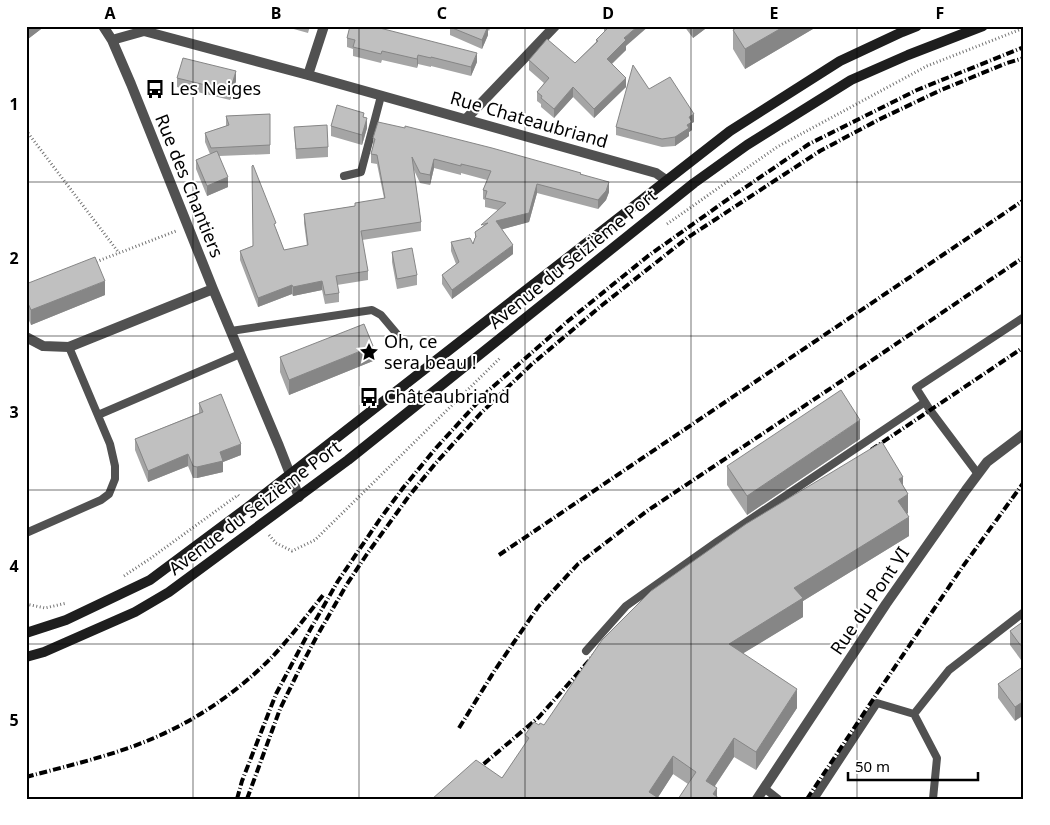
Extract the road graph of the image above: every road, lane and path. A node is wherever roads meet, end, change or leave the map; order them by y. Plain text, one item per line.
1 (103, 26) edge
2 (324, 26) edge
3 (555, 26) edge
4 (917, 26) edge
5 (983, 26) edge
6 (112, 40) junction
7 (308, 75) junction
8 (381, 96) junction
9 (466, 119) junction
10 (28, 133) dead end
11 (344, 176) dead end
12 (666, 180) junction
13 (188, 226) junction
14 (119, 253) junction
15 (91, 264) edge
16 (213, 289) junction
17 (1024, 317) edge
18 (231, 331) junction
19 (397, 334) dead end
20 (26, 338) edge
21 (69, 347) junction
22 (240, 354) junction
23 (925, 402) junction
24 (98, 415) junction
25 (1024, 434) edge
26 (978, 474) junction
27 (290, 475) junction
28 (298, 497) junction
29 (26, 533) edge
30 (1024, 612) edge
31 (26, 632) edge
32 (586, 651) dead end
33 (26, 657) edge
34 (914, 714) junction
35 (764, 788) junction
36 (757, 799) edge
37 (778, 799) edge
38 (814, 799) edge
39 (933, 799) edge

1 - 6 street, Rue des Chantiers
2 - 7 street
3 - 9 street
4 - 12 main road, Avenue du Seizième Port
5 - 28 main road, Avenue du Seizième Port
6 - 7 street, Rue Chateaubriand
6 - 13 street, Rue des Chantiers
7 - 8 street, Rue Chateaubriand
8 - 9 street, Rue Chateaubriand
8 - 11 lane
9 - 12 street, Rue Chateaubriand
10 - 14 path
12 - 27 main road, Avenue du Seizième Port
13 - 14 path
13 - 16 street, Rue des Chantiers
14 - 15 path
16 - 18 street, Rue des Chantiers
16 - 21 street
17 - 23 lane
18 - 19 lane
18 - 22 street, Rue des Chantiers
20 - 21 street
21 - 24 lane
22 - 24 lane
22 - 27 street, Rue des Chantiers
23 - 26 lane
23 - 32 lane
24 - 29 lane
25 - 26 street, Rue du Pont VI
26 - 35 street, Rue du Pont VI
27 - 28 street, Rue des Chantiers
27 - 31 main road, Avenue du Seizième Port
28 - 33 main road, Avenue du Seizième Port
30 - 34 lane
34 - 38 lane
34 - 39 lane
35 - 36 street, Rue du Pont VI
35 - 37 lane

